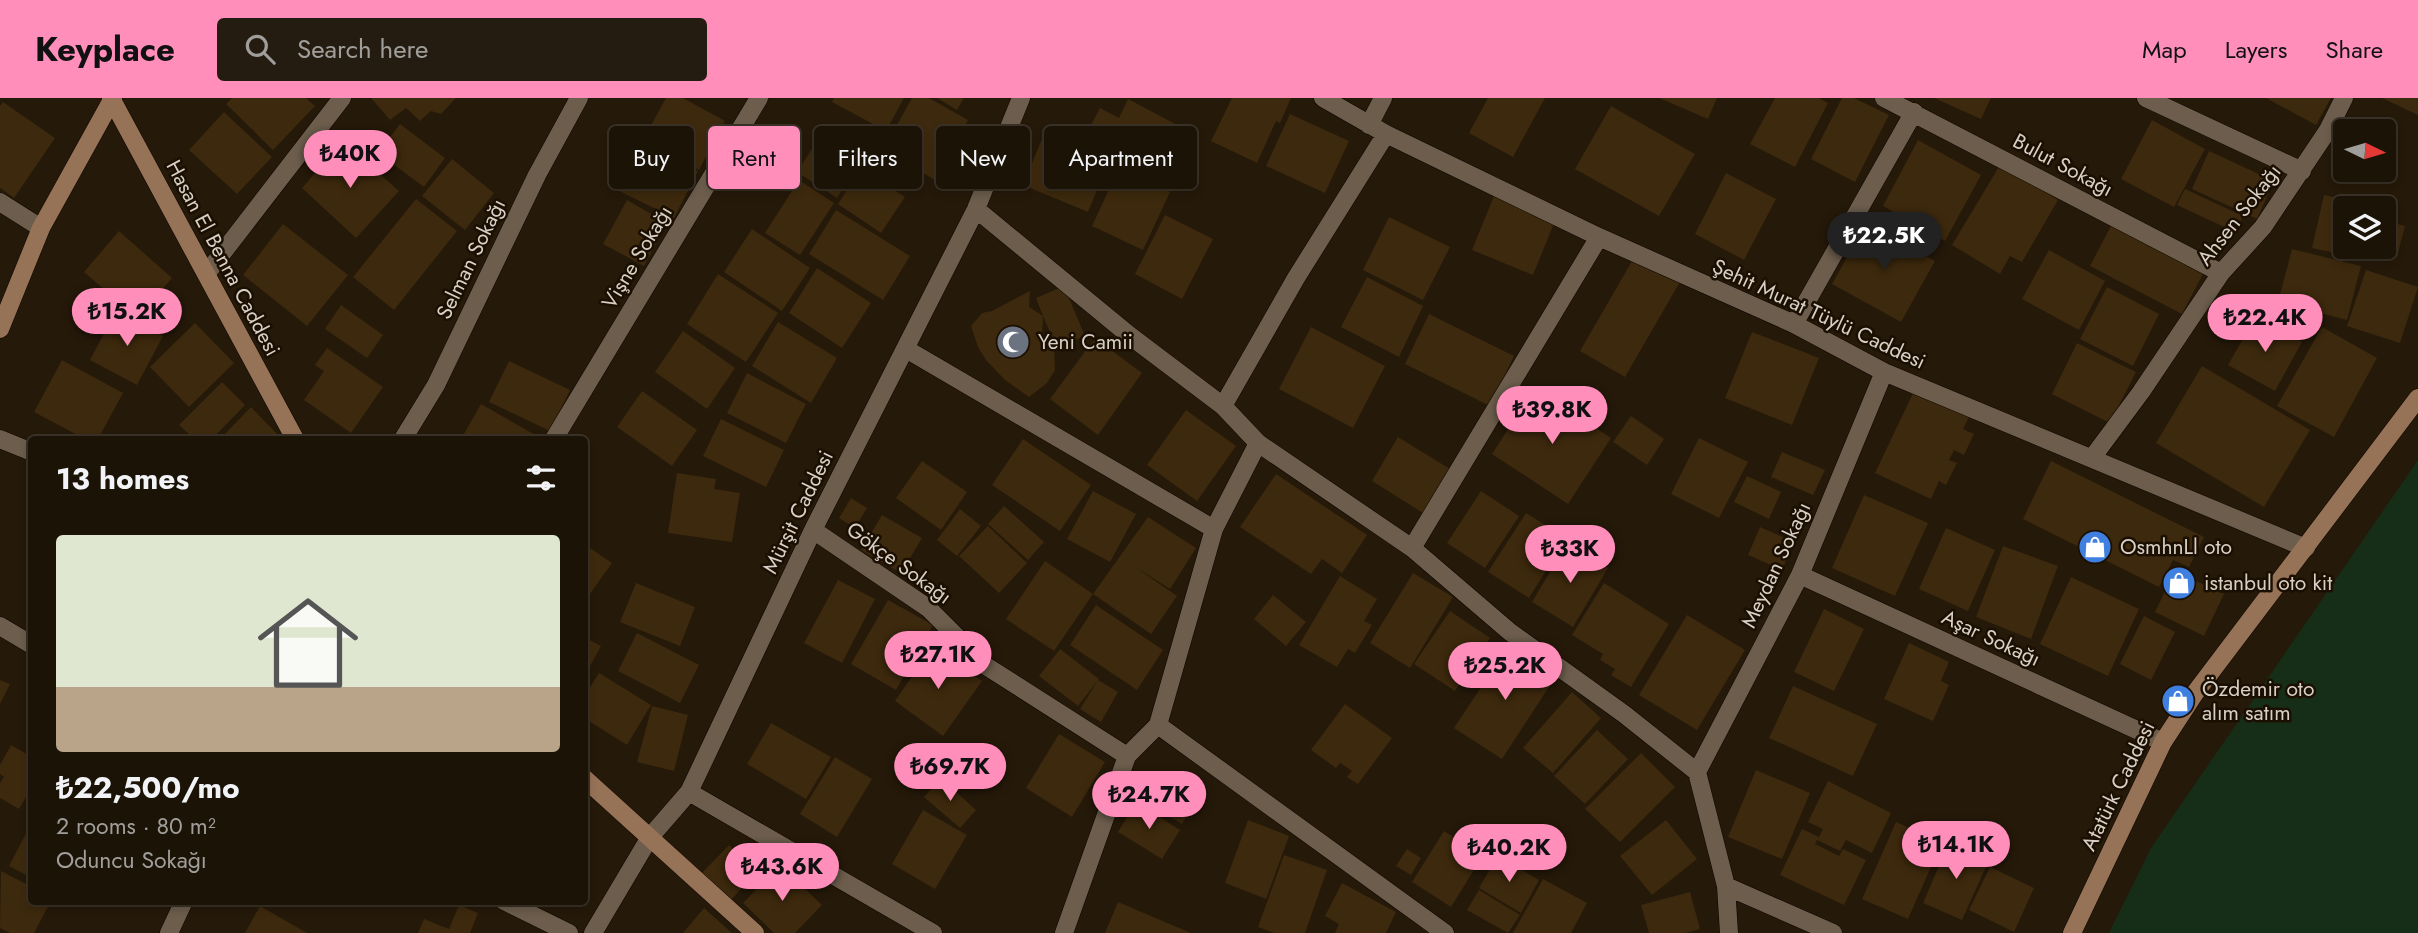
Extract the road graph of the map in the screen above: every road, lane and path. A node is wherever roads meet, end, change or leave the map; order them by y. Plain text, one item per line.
1 (342, 98) edge
2 (579, 98) edge
3 (759, 98) edge
4 (1021, 98) edge
5 (1323, 98) edge
6 (1383, 98) edge
7 (1884, 98) edge
8 (2146, 98) edge
9 (2344, 98) edge
10 (112, 99) edge
11 (1914, 112) junction
12 (1369, 125) junction
13 (1386, 134) junction
14 (2302, 171) junction
15 (0, 202) edge
16 (976, 209) junction
17 (41, 228) junction
18 (1599, 237) junction
19 (207, 273) junction
20 (2221, 273) junction
21 (1794, 324) junction
22 (0, 329) edge
23 (906, 349) junction
24 (1884, 372) junction
25 (2418, 398) edge
26 (1223, 406) junction
27 (293, 436) edge
28 (405, 436) edge
29 (556, 436) edge
30 (0, 439) edge
31 (1258, 443) junction
32 (28, 450) edge
33 (2092, 458) junction
34 (1214, 529) junction
35 (813, 530) junction
36 (1412, 548) junction
37 (2306, 548) junction
38 (1800, 575) junction
39 (0, 626) edge
40 (28, 643) edge
41 (1157, 725) junction
42 (2163, 742) junction
43 (1127, 756) junction
44 (1697, 772) junction
45 (588, 782) edge
46 (689, 792) junction
47 (650, 837) junction
48 (1726, 886) junction
49 (182, 905) edge
50 (512, 905) edge
51 (169, 933) edge
52 (569, 933) edge
53 (593, 933) edge
54 (755, 933) edge
55 (933, 933) edge
56 (1064, 933) edge
57 (1445, 933) edge
58 (1729, 933) edge
59 (1833, 933) edge
60 (2072, 933) edge

1 - 19 street
2 - 28 street, Selman Sokağı
3 - 29 street, Vişne Sokağı
4 - 16 street, Mürşit Caddesi
5 - 12 street, Şehit Murat Tüylü Caddesi
6 - 12 street
7 - 11 street, Bulut Sokağı
8 - 14 street
9 - 14 street, Ahsen Sokağı
10 - 17 street
10 - 19 street, Hasan El Benna Caddesi
11 - 20 street, Bulut Sokağı
11 - 21 street
12 - 13 street, Şehit Murat Tüylü Caddesi
13 - 18 street, Şehit Murat Tüylü Caddesi
13 - 26 street
14 - 20 street, Ahsen Sokağı
15 - 17 street
16 - 23 street, Mürşit Caddesi
16 - 26 street
17 - 22 street
18 - 21 street, Şehit Murat Tüylü Caddesi
18 - 36 street
19 - 27 street, Hasan El Benna Caddesi
20 - 33 street, Ahsen Sokağı
21 - 24 street, Şehit Murat Tüylü Caddesi
23 - 34 street
23 - 35 street, Mürşit Caddesi
24 - 33 street, Şehit Murat Tüylü Caddesi
24 - 38 street, Meydan Sokağı
25 - 37 street, Atatürk Caddesi
26 - 31 street
30 - 32 street
31 - 34 street
31 - 36 street
33 - 37 street, Şehit Murat Tüylü Caddesi
34 - 41 street
35 - 43 street, Gökçe Sokağı
35 - 46 street, Mürşit Caddesi
36 - 44 street
37 - 42 street, Atatürk Caddesi
38 - 42 street, Aşar Sokağı
38 - 44 street, Meydan Sokağı
39 - 40 street
41 - 43 street
41 - 57 street
42 - 60 street, Atatürk Caddesi
43 - 56 street
44 - 48 street
45 - 47 street
46 - 47 street, Mürşit Caddesi
46 - 55 street
47 - 53 street, Mürşit Caddesi
47 - 54 street
48 - 58 street
48 - 59 street
49 - 51 street
50 - 52 street

